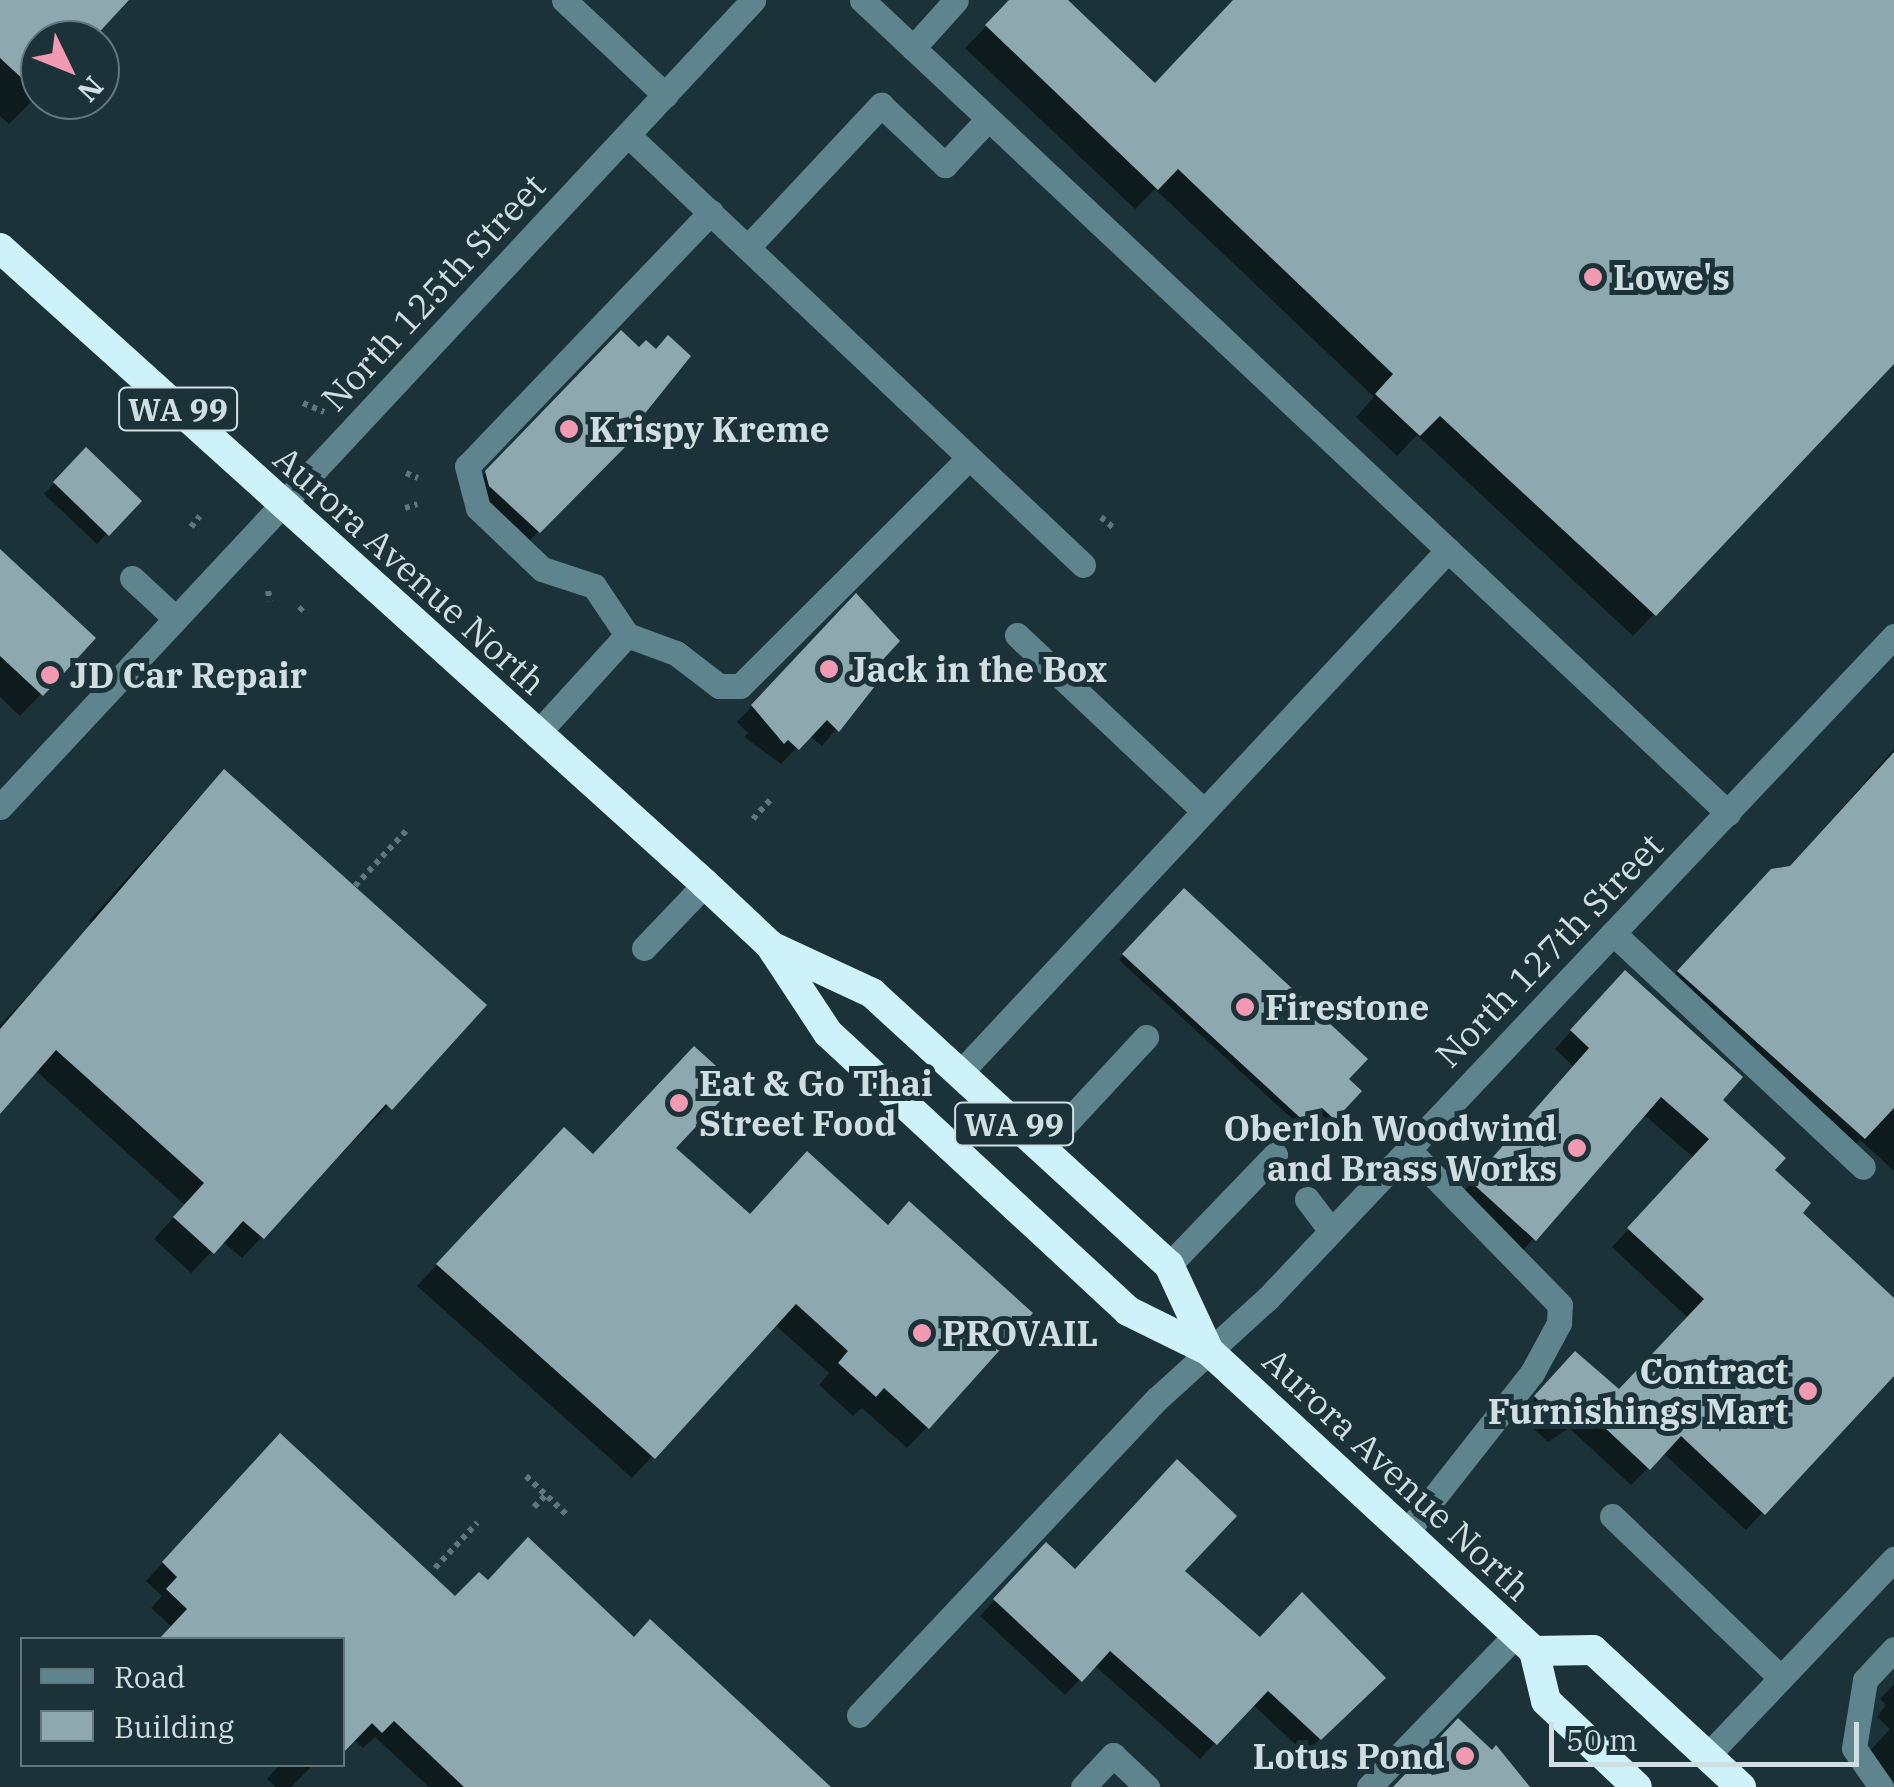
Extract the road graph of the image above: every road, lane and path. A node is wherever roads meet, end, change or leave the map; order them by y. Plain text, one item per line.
1 (564, 0) edge
2 (753, 0) edge
3 (862, 0) edge
4 (956, 0) edge
5 (913, 48) junction
6 (664, 95) junction
7 (988, 119) junction
8 (628, 134) junction
9 (711, 212) junction
10 (748, 247) junction
11 (0, 248) edge
12 (303, 403) dead end
13 (332, 407) dead end
14 (968, 459) junction
15 (406, 473) dead end
16 (418, 478) dead end
17 (282, 503) junction
18 (417, 504) dead end
19 (405, 508) dead end
20 (200, 516) dead end
21 (1101, 517) dead end
22 (190, 527) dead end
23 (1116, 530) dead end
24 (1448, 550) junction
25 (1083, 565) dead end
26 (132, 578) dead end
27 (268, 591) dead end
28 (270, 601) dead end
29 (306, 604) dead end
30 (299, 610) dead end
31 (175, 618) junction
32 (627, 635) junction
33 (1018, 635) dead end
34 (1894, 636) edge
35 (536, 736) junction
36 (771, 799) dead end
37 (0, 806) edge
38 (1204, 811) junction
39 (1728, 813) junction
40 (753, 819) dead end
41 (406, 831) dead end
42 (706, 884) junction
43 (355, 886) dead end
44 (1613, 933) junction
45 (770, 946) junction
46 (644, 948) dead end
47 (1146, 1037) dead end
48 (959, 1074) junction
49 (1408, 1148) junction
50 (1042, 1150) junction
51 (1274, 1154) dead end
52 (1862, 1167) dead end
53 (1308, 1199) dead end
54 (1330, 1230) junction
55 (1169, 1265) junction
56 (1210, 1351) junction
57 (526, 1476) dead end
58 (546, 1495) junction
59 (534, 1508) dead end
60 (568, 1516) dead end
61 (1612, 1516) dead end
62 (477, 1523) dead end
63 (1406, 1533) junction
64 (1894, 1559) edge
65 (435, 1568) dead end
66 (1525, 1643) junction
67 (1894, 1649) edge
68 (1781, 1678) junction
69 (859, 1715) dead end
70 (1707, 1756) junction
71 (1083, 1787) edge
72 (1146, 1787) edge
73 (1368, 1787) edge
74 (1637, 1787) edge
75 (1740, 1787) edge
76 (1881, 1787) edge

1 - 6 street
2 - 6 street, North 125th Street
3 - 5 street
4 - 5 street
5 - 7 street
6 - 8 street, North 125th Street
7 - 10 street
7 - 24 street
8 - 9 street
8 - 17 street, North 125th Street
9 - 10 street
9 - 32 street
10 - 14 street
11 - 17 highway, Aurora Avenue North / WA 99
12 - 13 path
14 - 25 street
14 - 32 street
15 - 16 path
17 - 31 street, North 125th Street
17 - 35 highway, Aurora Avenue North / WA 99
18 - 19 path
20 - 22 path
21 - 23 path
24 - 38 street
24 - 39 street
26 - 31 street
27 - 28 path
29 - 30 path
31 - 37 street, North 125th Street
32 - 35 street
33 - 38 street
34 - 39 street, North 127th Street
35 - 42 highway, Aurora Avenue North / WA 99
36 - 40 path
38 - 48 street
39 - 44 street, North 127th Street
41 - 43 path
42 - 45 highway, Aurora Avenue North / WA 99
42 - 46 street
44 - 49 street, North 127th Street
44 - 52 street
45 - 48 highway, Aurora Avenue North / WA 99
45 - 56 highway, Aurora Avenue North / WA 99
47 - 50 street
48 - 50 highway, Aurora Avenue North / WA 99
49 - 54 street, North 127th Street
49 - 63 street
50 - 55 highway, Aurora Avenue North / WA 99
51 - 55 street
53 - 54 street
54 - 56 street, North 127th Street
55 - 56 highway, Aurora Avenue North / WA 99
56 - 63 highway, Aurora Avenue North / WA 99
56 - 69 street, North 127th Street
57 - 58 path
58 - 59 path
58 - 60 path
61 - 68 street
62 - 65 path
63 - 66 highway, Aurora Avenue North / WA 99
64 - 68 street
66 - 70 highway, Aurora Avenue North
66 - 73 street
66 - 74 highway, Aurora Avenue North
67 - 76 street
68 - 70 street
70 - 75 highway, Aurora Avenue North
71 - 72 street

